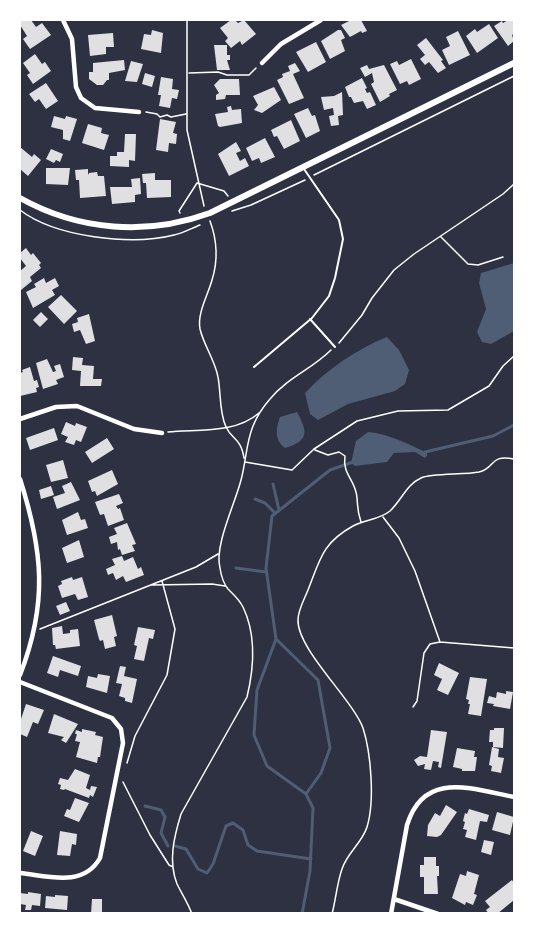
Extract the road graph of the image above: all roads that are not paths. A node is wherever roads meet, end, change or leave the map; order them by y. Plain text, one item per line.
1 (63, 20) edge
2 (321, 20) edge
3 (262, 63) road end
4 (514, 63) edge
5 (139, 112) road end
6 (303, 168) junction
7 (20, 198) edge
8 (310, 320) junction
9 (335, 347) dead end
10 (254, 367) dead end
11 (20, 419) edge
12 (162, 433) road end
13 (20, 479) edge
14 (20, 675) edge
15 (20, 682) edge
16 (514, 797) edge
17 (20, 873) edge
18 (394, 899) junction
19 (391, 914) edge
20 (438, 914) edge

1 - 5 street
2 - 3 street
4 - 6 main road
6 - 7 main road
6 - 8 lane
8 - 9 lane
8 - 10 lane
11 - 12 street
13 - 14 street
15 - 17 street
16 - 18 street
18 - 19 street
18 - 20 street

